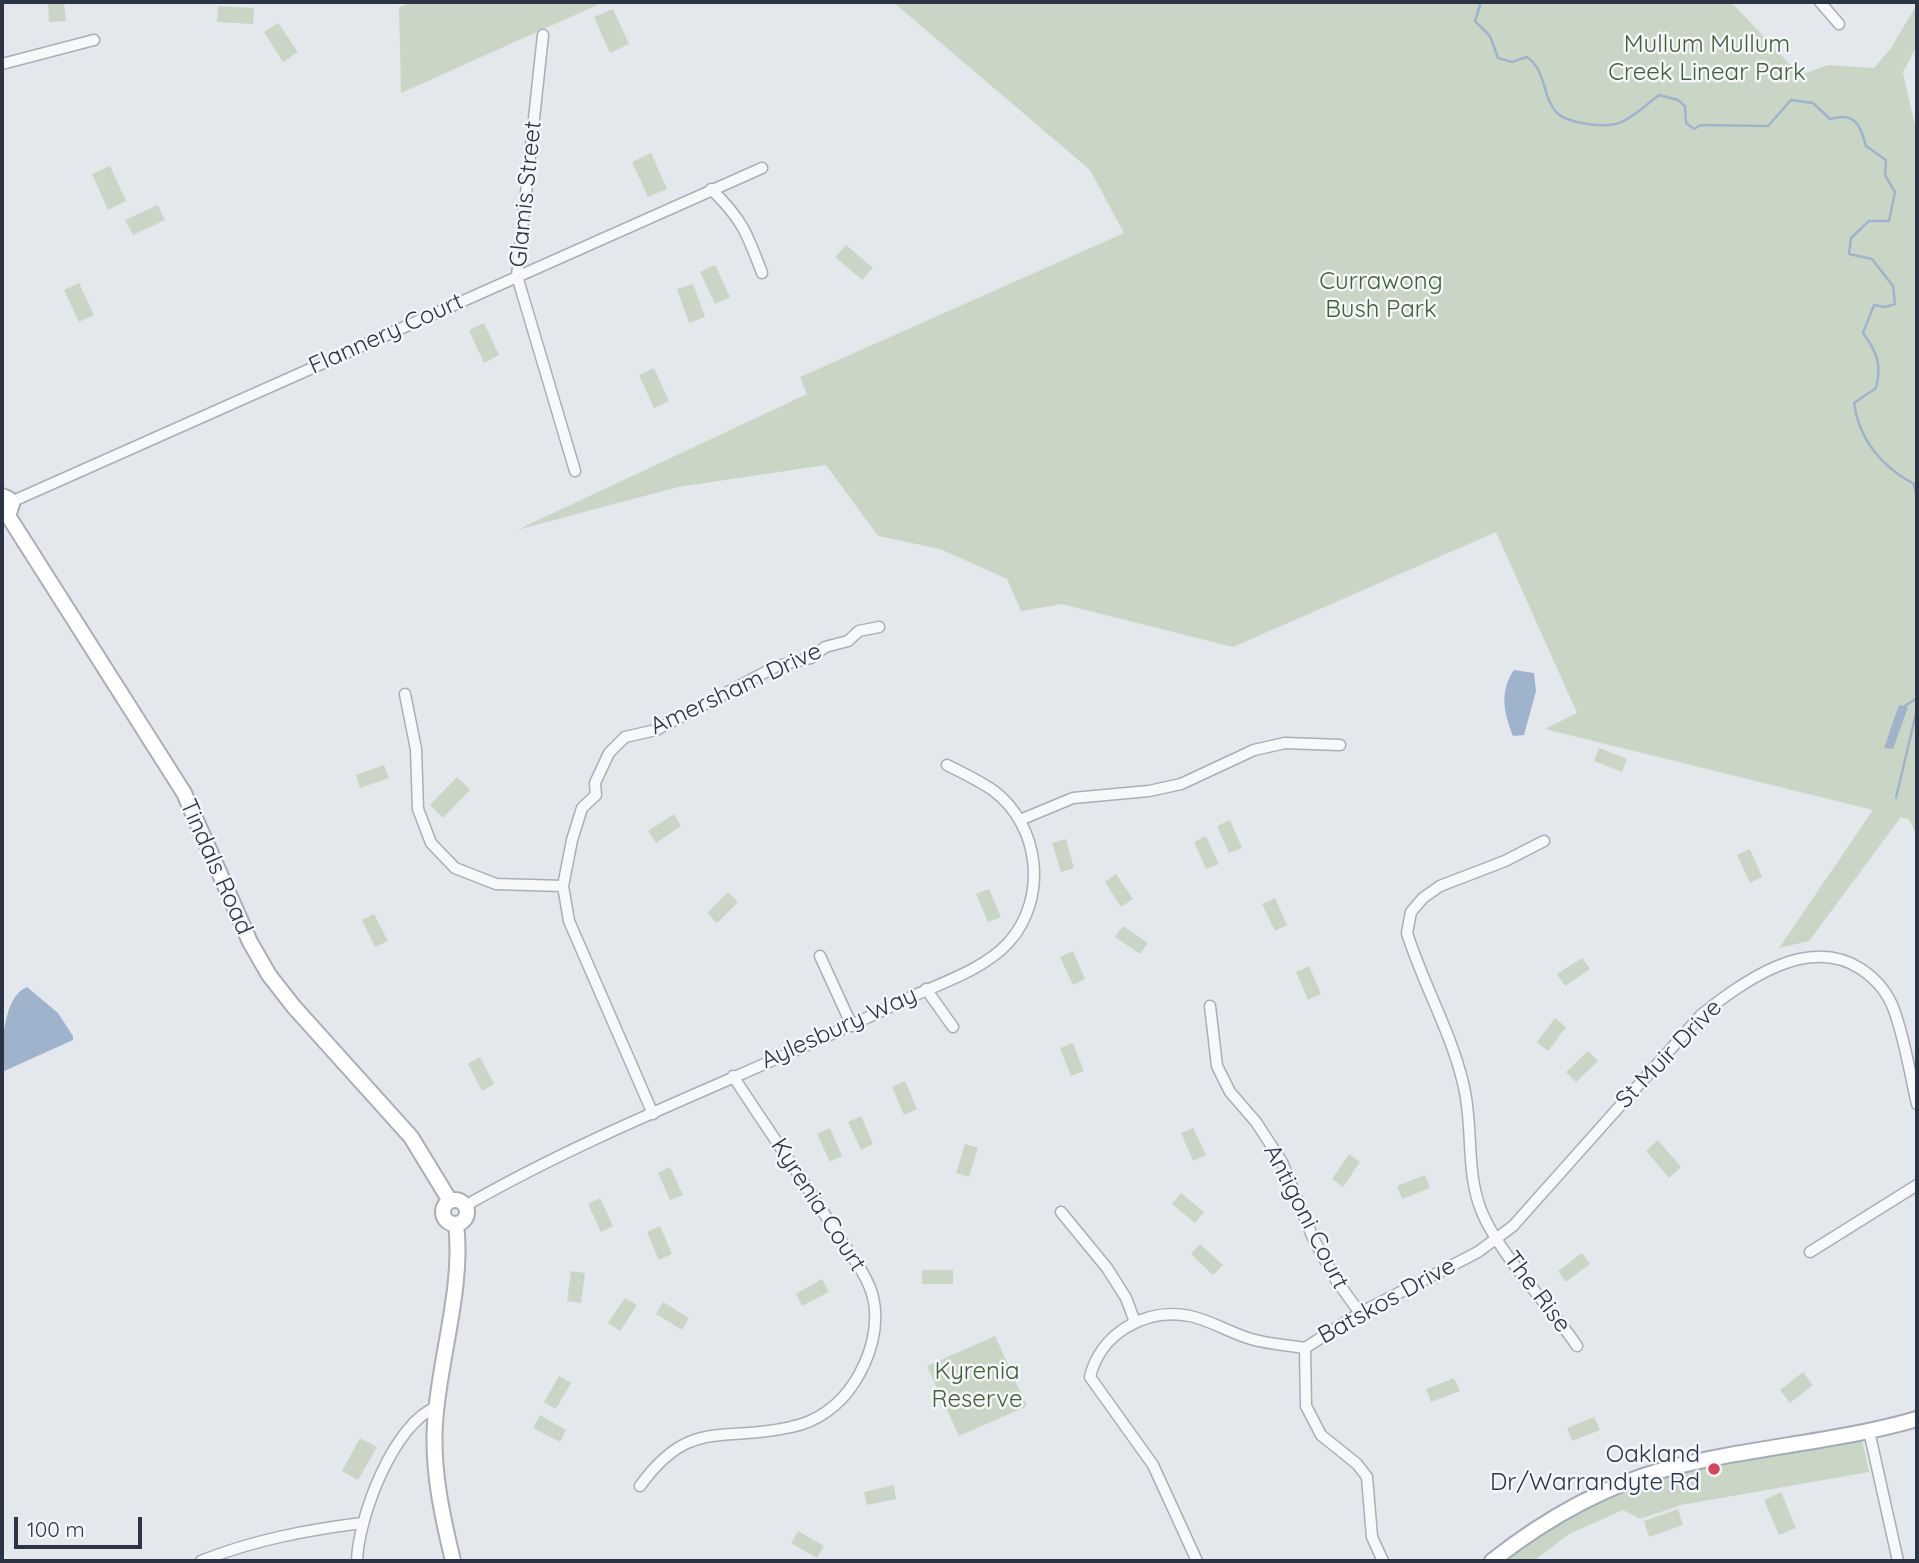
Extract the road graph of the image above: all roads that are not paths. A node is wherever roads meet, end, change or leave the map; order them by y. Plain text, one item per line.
1 (1821, 2) edge
2 (1839, 24) dead end
3 (543, 35) dead end
4 (94, 40) dead end
5 (2, 64) edge
6 (762, 168) dead end
7 (711, 189) junction
8 (762, 273) dead end
9 (517, 276) junction
10 (575, 471) dead end
11 (5, 507) edge
12 (879, 627) dead end
13 (405, 694) dead end
14 (1340, 745) dead end
15 (947, 765) dead end
16 (1020, 820) junction
17 (1544, 841) dead end
18 (563, 886) junction
19 (820, 956) dead end
20 (926, 989) junction
21 (1210, 1006) dead end
22 (852, 1026) junction
23 (953, 1027) dead end
24 (733, 1076) junction
25 (1917, 1104) edge
26 (653, 1114) junction
27 (1917, 1185) edge
28 (450, 1201) junction
29 (466, 1206) junction
30 (1060, 1212) dead end
31 (456, 1224) junction
32 (1497, 1239) junction
33 (1810, 1252) dead end
34 (1360, 1313) junction
35 (1135, 1322) junction
36 (1577, 1346) dead end
37 (1305, 1348) junction
38 (437, 1407) junction
39 (1917, 1419) edge
40 (1869, 1431) junction
41 (640, 1486) dead end
42 (362, 1524) junction
43 (201, 1561) edge
44 (357, 1561) edge
45 (453, 1561) edge
46 (1198, 1561) edge
47 (1383, 1561) edge
48 (1492, 1561) edge
49 (1898, 1561) edge

1 - 2 street
3 - 9 street, Glamis Street
4 - 5 street
6 - 7 street, Flannery Court
7 - 8 street
7 - 9 street, Flannery Court
9 - 10 street, Glamis Street
9 - 11 street, Flannery Court
11 - 28 main road, Tindals Road
12 - 18 street, Amersham Drive
13 - 18 street
14 - 16 street
15 - 16 street, Aylesbury Way
16 - 20 street, Aylesbury Way
17 - 32 street, The Rise
18 - 26 street, Amersham Drive
19 - 22 street
20 - 22 street, Aylesbury Way
20 - 23 street
21 - 34 street, Antigoni Court
22 - 24 street, Aylesbury Way
24 - 26 street, Aylesbury Way
24 - 41 street, Kyrenia Court
25 - 32 street, St Muir Drive
26 - 29 street, Aylesbury Way
27 - 33 street
28 - 29 main road
28 - 31 main road
29 - 31 main road
30 - 35 street
31 - 38 main road
32 - 34 street, Batskos Drive
32 - 36 street, The Rise
34 - 37 street, Batskos Drive
35 - 37 street
35 - 46 street
37 - 47 street, Batskos Drive
38 - 42 street
38 - 45 main road
39 - 40 main road
40 - 48 main road
40 - 49 street
42 - 43 street
42 - 44 street

